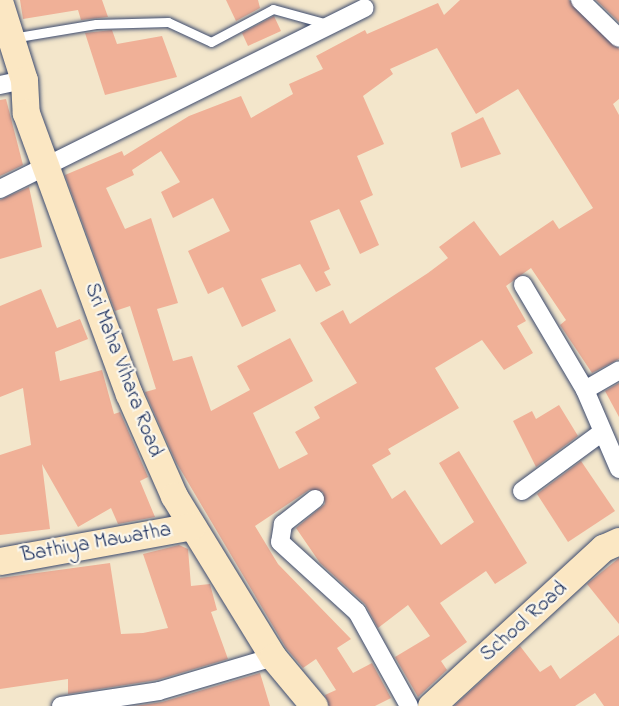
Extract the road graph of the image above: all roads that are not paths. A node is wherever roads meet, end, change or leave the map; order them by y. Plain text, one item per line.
1 (580, 0) edge
2 (0, 4) edge
3 (364, 8) dead end
4 (330, 25) junction
5 (10, 38) junction
6 (619, 38) edge
7 (12, 83) edge
8 (45, 166) junction
9 (0, 189) edge
10 (523, 285) dead end
11 (619, 370) edge
12 (585, 390) junction
13 (601, 433) junction
14 (619, 469) edge
15 (522, 491) dead end
16 (315, 499) dead end
17 (192, 526) junction
18 (619, 542) edge
19 (0, 561) edge
20 (273, 657) junction
21 (61, 706) edge
22 (314, 706) edge
23 (409, 706) edge
24 (431, 706) edge

1 - 6 street
2 - 5 street, Sri Maha Vihara Road
3 - 4 street
4 - 5 lane
4 - 8 street
5 - 7 street, Sri Maha Vihara Road
7 - 8 street, Sri Maha Vihara Road
8 - 9 street
8 - 17 street, Sri Maha Vihara Road
10 - 12 street
11 - 12 street
12 - 13 street
13 - 14 street
13 - 15 street
16 - 23 street
17 - 19 street, Bathiya Mawatha
17 - 20 street, Sri Maha Vihara Road
18 - 24 street, School Road
20 - 21 street
20 - 22 street, Sri Maha Vihara Road

